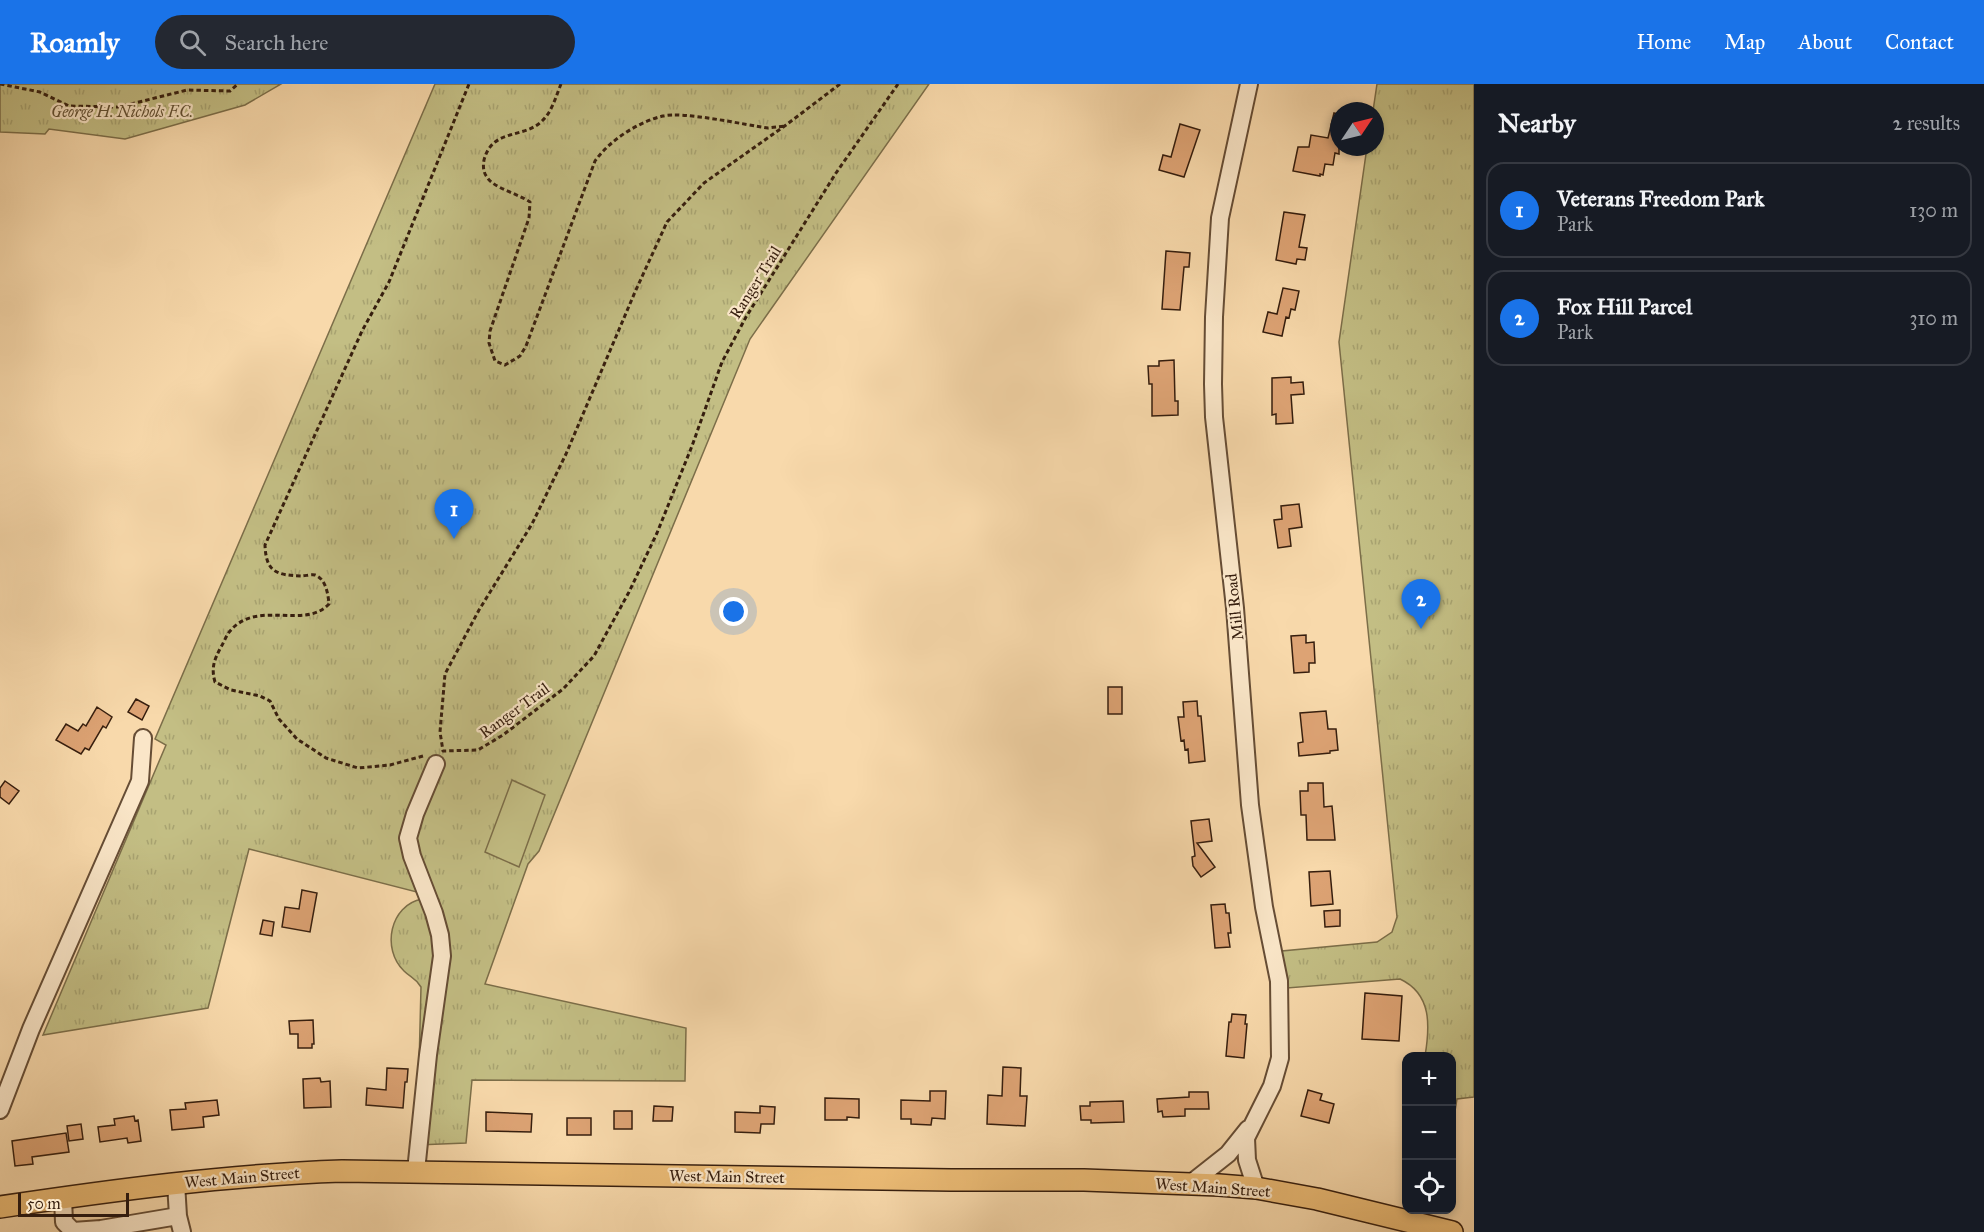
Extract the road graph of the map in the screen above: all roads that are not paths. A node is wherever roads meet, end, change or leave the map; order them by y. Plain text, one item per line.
1 (1249, 84) edge
2 (143, 738) dead end
3 (437, 757) road end
4 (0, 1110) edge
5 (1251, 1125) junction
6 (416, 1171) junction
7 (176, 1183) junction
8 (1190, 1184) junction
9 (1256, 1188) junction
10 (63, 1198) junction
11 (0, 1207) edge
12 (180, 1224) edge
13 (1452, 1232) edge

1 - 5 street, Mill Road
2 - 4 street
3 - 6 street
5 - 8 street, Mill Road
5 - 9 street, Mill Road
6 - 7 main road, West Main Street
6 - 8 main road, West Main Street
7 - 10 main road, West Main Street
7 - 12 street
8 - 9 main road, West Main Street
9 - 13 main road, West Main Street
10 - 11 main road, West Main Street
10 - 12 street

